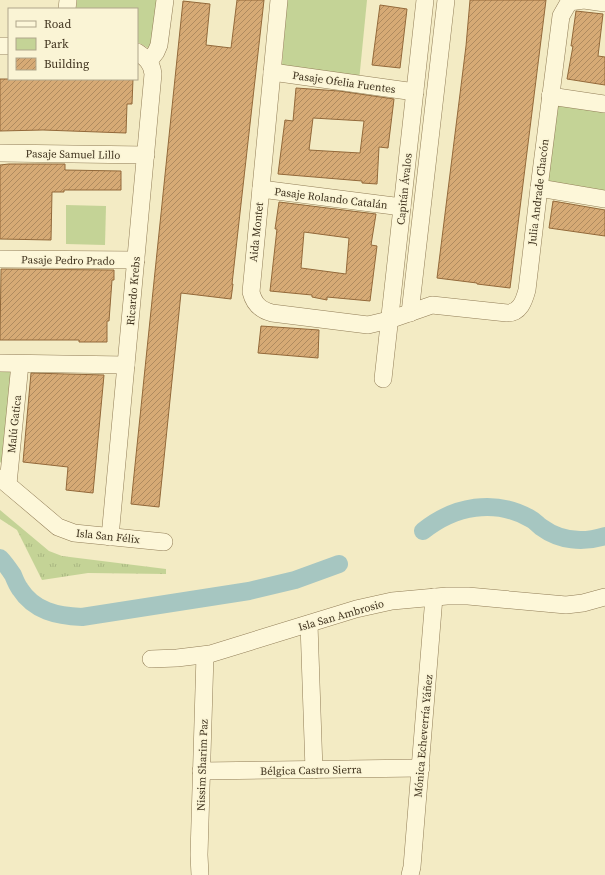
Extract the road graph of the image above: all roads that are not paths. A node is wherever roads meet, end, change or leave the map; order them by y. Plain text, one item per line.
1 (164, 0) edge
2 (279, 0) edge
3 (425, 0) edge
4 (446, 0) edge
5 (605, 3) edge
6 (143, 57) edge
7 (272, 72) junction
8 (415, 92) junction
9 (550, 96) junction
10 (605, 104) edge
11 (0, 153) edge
12 (146, 155) junction
13 (538, 188) junction
14 (261, 190) junction
15 (605, 199) edge
16 (402, 207) junction
17 (0, 259) edge
18 (136, 260) junction
19 (410, 312) junction
20 (389, 320) junction
21 (0, 363) edge
22 (20, 364) junction
23 (126, 365) junction
24 (383, 379) dead end
25 (4, 481) edge
26 (110, 537) junction
27 (164, 542) dead end
28 (434, 597) junction
29 (605, 597) edge
30 (309, 624) junction
31 (205, 655) junction
32 (151, 659) dead end
33 (420, 768) junction
34 (314, 770) junction
35 (201, 771) junction
36 (202, 871) edge
37 (410, 875) edge

1 - 6 street
2 - 7 street, Aida Montet
3 - 8 street, Capitán Ávalos
4 - 19 street, Capitán Ávalos
5 - 9 street, Julia Andrade Chacón
6 - 12 street, Ricardo Krebs
7 - 8 street, Pasaje Ofelia Fuentes
7 - 14 street, Aida Montet
8 - 16 street, Capitán Ávalos
9 - 10 street
9 - 13 street, Julia Andrade Chacón
11 - 12 street, Pasaje Samuel Lillo
12 - 18 street, Ricardo Krebs
13 - 15 street
13 - 19 street, Julia Andrade Chacón
14 - 16 street, Pasaje Rolando Catalán
14 - 20 street, Aida Montet
16 - 20 street, Capitán Ávalos
17 - 18 street, Pasaje Pedro Prado
18 - 23 street, Ricardo Krebs
19 - 20 street, Aida Montet
20 - 24 street, Capitán Ávalos
21 - 22 street
22 - 23 street
22 - 25 street, Malú Gatica
23 - 26 street, Ricardo Krebs
25 - 26 street, Isla San Félix
26 - 27 street, Isla San Félix
28 - 29 street, Isla San Ambrosio
28 - 30 street, Isla San Ambrosio
28 - 33 street, Mónica Echeverría Yáñez
30 - 31 street, Isla San Ambrosio
30 - 34 street
31 - 32 street, Isla San Ambrosio
31 - 35 street, Nissim Sharim Paz
33 - 34 street, Bélgica Castro Sierra
33 - 37 street, Mónica Echeverría Yáñez
34 - 35 street, Bélgica Castro Sierra
35 - 36 street, Nissim Sharim Paz

